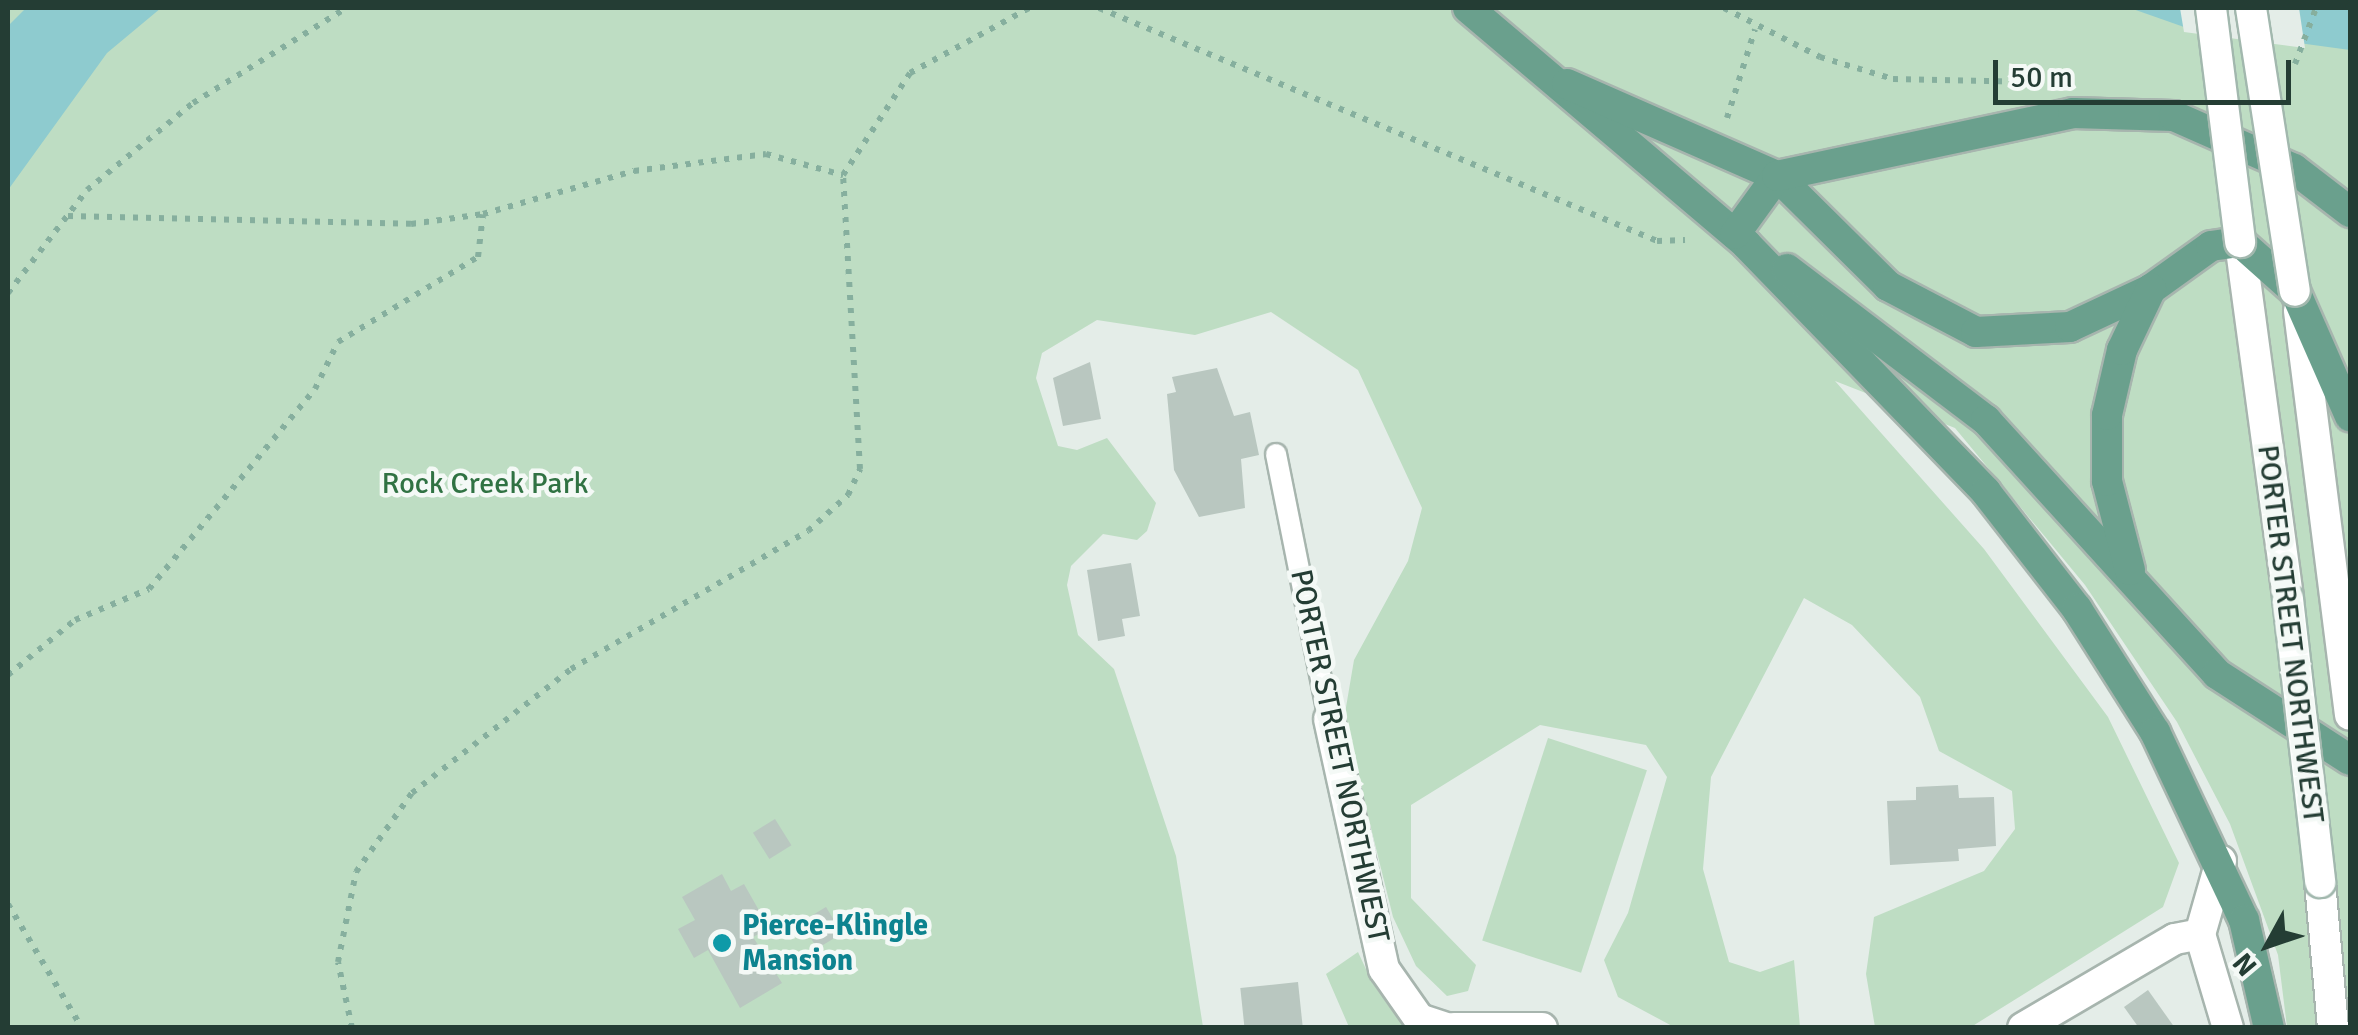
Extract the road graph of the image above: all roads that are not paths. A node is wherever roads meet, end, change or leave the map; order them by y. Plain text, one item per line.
1 (1468, 8) edge
2 (2211, 8) edge
3 (2252, 8) edge
4 (1537, 70) junction
5 (1777, 176) junction
6 (2350, 212) edge
7 (1741, 239) junction
8 (2240, 242) junction
9 (2154, 287) junction
10 (2296, 291) junction
11 (2311, 342) junction
12 (2350, 416) edge
13 (1276, 454) dead end
14 (2133, 577) junction
15 (2350, 714) edge
16 (1328, 720) joint
17 (2350, 760) edge
18 (2220, 861) junction
19 (2200, 934) junction
20 (1446, 1028) edge
21 (1454, 1028) edge
22 (1542, 1028) edge
23 (2023, 1028) edge
24 (2228, 1028) edge
25 (2269, 1028) edge
26 (2333, 1028) edge

1 - 4 main road
2 - 8 main road, PORTER STREET NORTHWEST, bridge
3 - 10 main road, bridge
4 - 5 main road
4 - 7 main road
5 - 6 main road
5 - 7 main road
5 - 9 main road
7 - 14 main road
7 - 18 main road
8 - 9 main road
8 - 10 main road
8 - 26 main road, PORTER STREET NORTHWEST, bridge
9 - 14 main road
10 - 11 main road
11 - 12 main road
11 - 15 main road, PORTER STREET NORTHWEST
13 - 16 lane, PORTER STREET NORTHWEST
14 - 17 main road
16 - 20 main road, PORTER STREET NORTHWEST
18 - 19 main road
18 - 25 main road
19 - 23 main road
19 - 24 main road
21 - 22 main road

